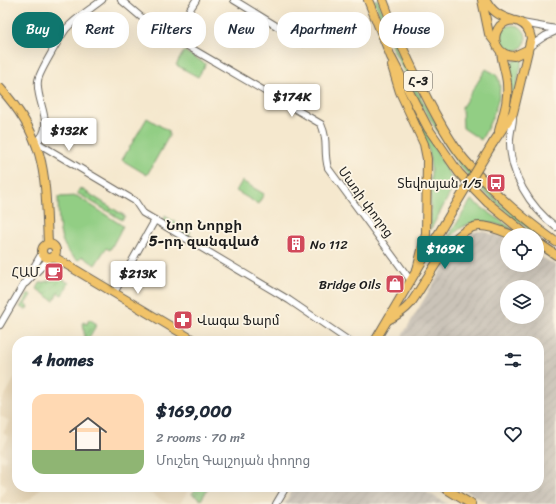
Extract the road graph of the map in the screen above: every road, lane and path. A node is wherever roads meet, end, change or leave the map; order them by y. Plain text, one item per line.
1 (102, 0) edge
2 (121, 0) edge
3 (196, 0) edge
4 (234, 0) edge
5 (368, 0) edge
6 (383, 0) edge
7 (482, 0) edge
8 (486, 0) edge
9 (188, 12) edge
10 (137, 13) edge
11 (512, 20) junction
12 (522, 23) junction
13 (277, 26) edge
14 (556, 30) edge
15 (495, 42) junction
16 (191, 48) edge
17 (528, 48) junction
18 (501, 52) junction
19 (391, 58) junction
20 (0, 88) edge
21 (513, 113) junction
22 (498, 135) junction
23 (36, 142) junction
24 (155, 220) junction
25 (556, 227) edge
26 (518, 228) edge
27 (500, 231) edge
28 (556, 242) edge
29 (48, 244) junction
30 (544, 247) edge
31 (42, 253) junction
32 (556, 256) edge
33 (52, 258) junction
34 (417, 270) junction
35 (411, 281) junction
36 (24, 284) junction
37 (114, 293) junction
38 (388, 320) junction
39 (0, 325) edge
40 (187, 336) edge
41 (342, 336) edge
42 (378, 336) edge
43 (283, 492) edge
44 (451, 492) edge
45 (276, 504) edge
46 (471, 504) edge

1 - 23 street
2 - 10 street, Մառի փողոց
3 - 9 street
4 - 13 street
5 - 19 main road, Հ-3
6 - 28 main road, Հ-3
7 - 15 main road
8 - 11 main road
11 - 12 main road
11 - 15 main road
12 - 14 street
12 - 17 main road
14 - 17 street
15 - 18 main road
16 - 35 street, Մառի փողոց
17 - 18 main road
17 - 21 main road
18 - 22 main road
19 - 26 main road, Հ-3
19 - 34 main road
20 - 23 main road
21 - 22 main road
21 - 25 street
22 - 34 main road, bridge
23 - 24 street
23 - 29 main road
24 - 37 street
24 - 41 street
27 - 38 main road
29 - 31 main road
29 - 33 main road
30 - 32 main road
31 - 33 main road
31 - 36 street
33 - 36 street
33 - 37 main road
34 - 35 main road
35 - 38 main road
36 - 39 street
37 - 40 main road
38 - 42 main road
43 - 45 street
44 - 46 main road

